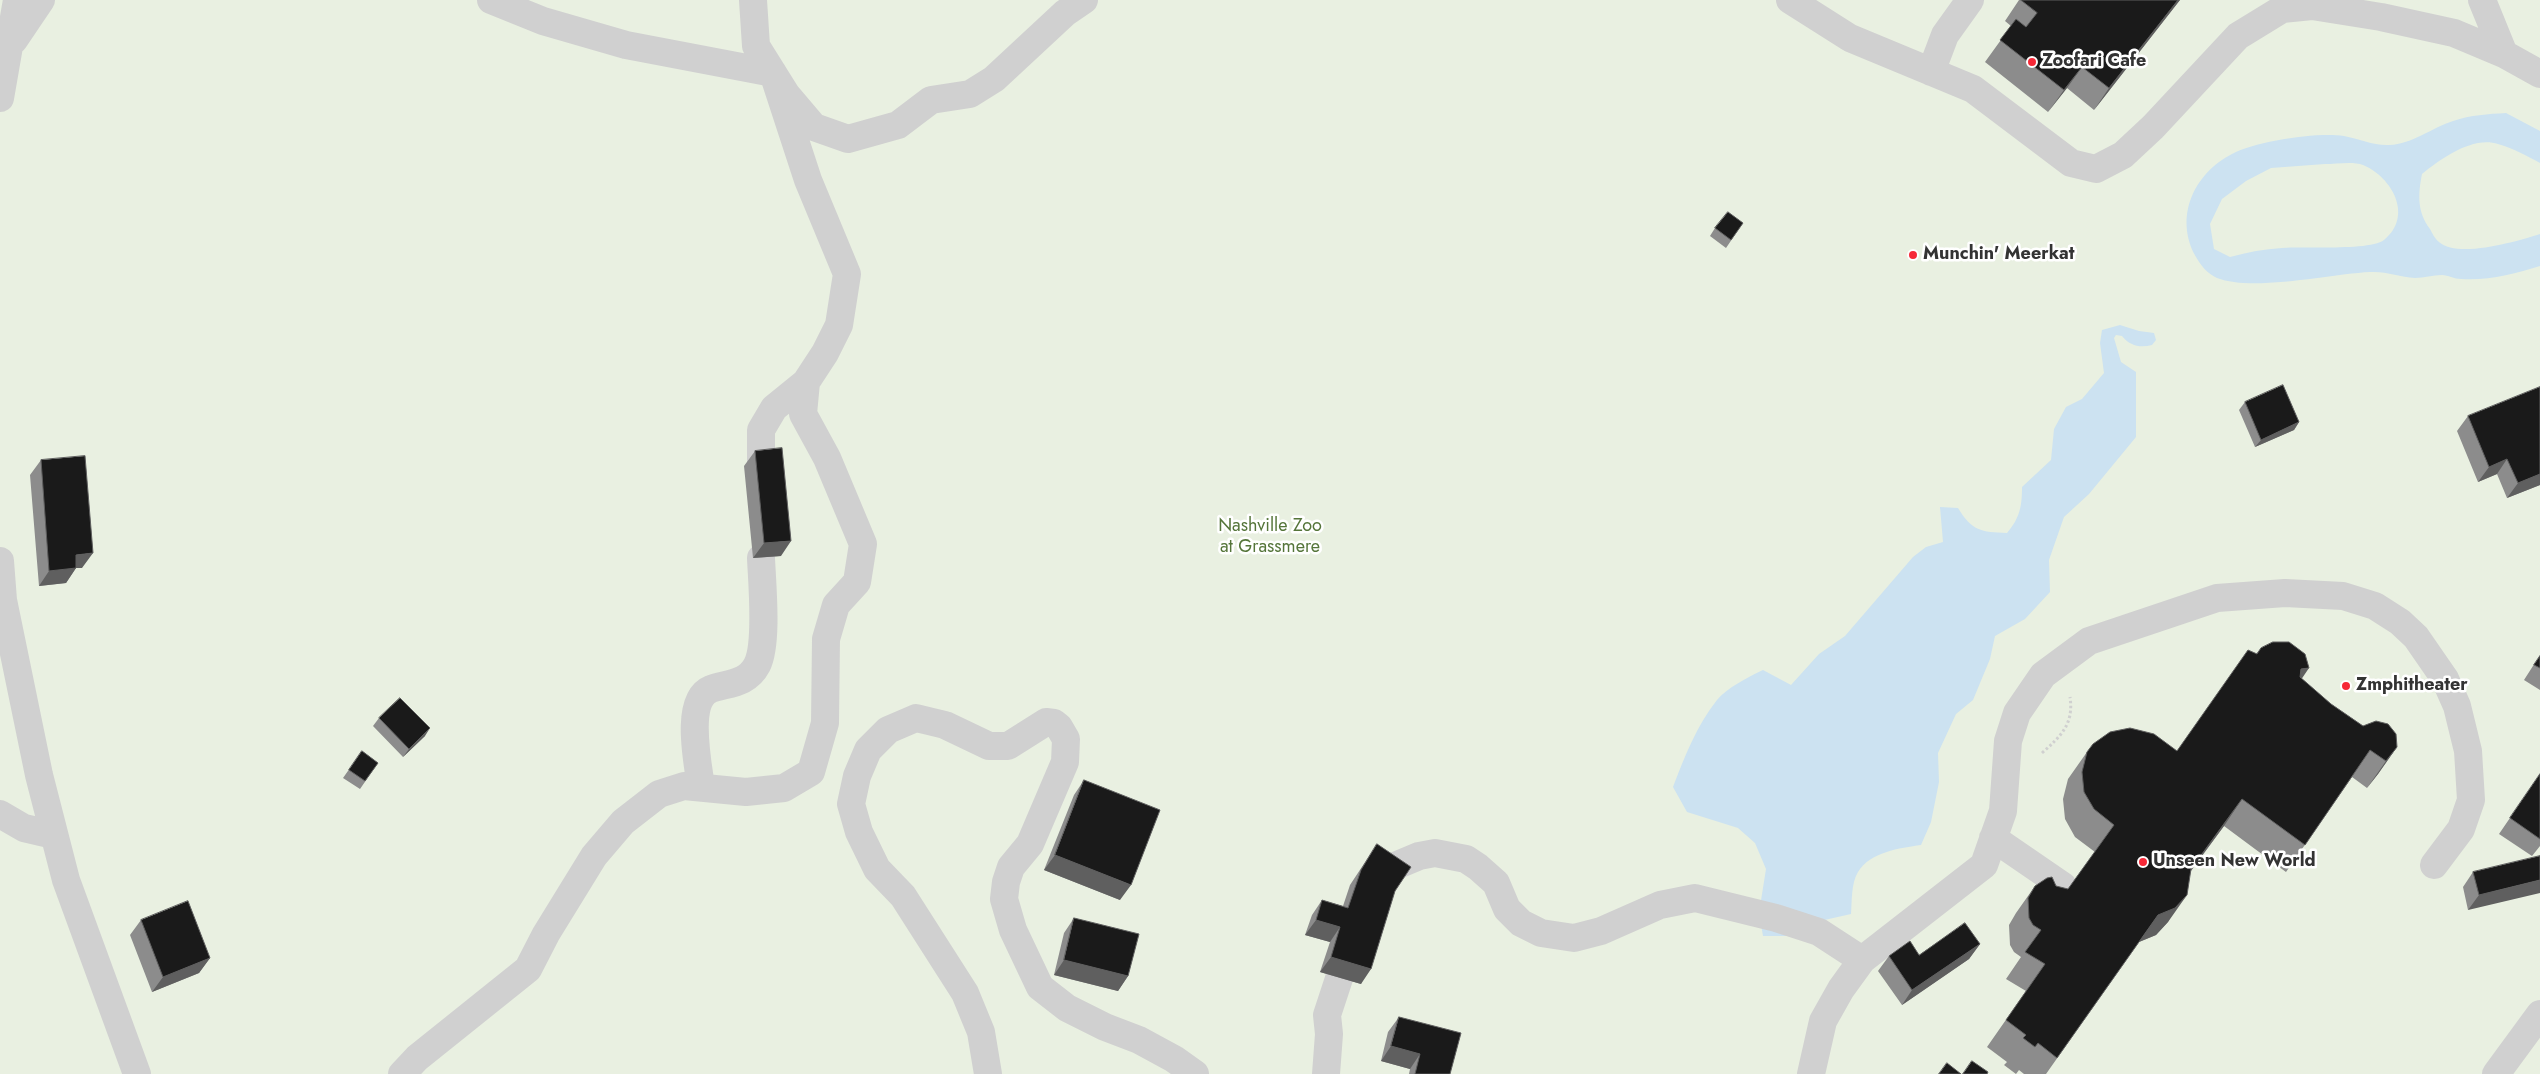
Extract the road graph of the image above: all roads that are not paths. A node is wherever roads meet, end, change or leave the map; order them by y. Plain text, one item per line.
1 (17, 0) edge
2 (41, 0) edge
3 (492, 0) edge
4 (753, 0) edge
5 (1084, 0) edge
6 (1790, 0) edge
7 (1970, 0) edge
8 (2482, 0) edge
9 (2346, 5) edge
10 (9, 47) junction
11 (2504, 54) junction
12 (1931, 72) junction
13 (773, 73) junction
14 (2540, 74) edge
15 (0, 98) edge
16 (806, 382) junction
17 (761, 464) edge
18 (761, 558) dead end
19 (0, 561) edge
20 (701, 786) junction
21 (0, 814) edge
22 (54, 835) junction
23 (1993, 838) junction
24 (2434, 865) dead end
25 (2063, 886) edge
26 (1862, 960) junction
27 (2540, 1014) edge
28 (137, 1074) edge
29 (402, 1074) edge
30 (988, 1074) edge
31 (1195, 1074) edge
32 (1326, 1074) edge
33 (1811, 1074) edge
34 (2496, 1074) edge

1 - 10 lane
2 - 10 lane
3 - 13 lane
4 - 13 lane
5 - 13 lane
6 - 12 lane
7 - 12 lane
8 - 11 lane
9 - 11 lane
9 - 12 lane
10 - 15 lane
11 - 14 lane
13 - 16 lane
16 - 17 lane
16 - 20 lane
18 - 20 lane
19 - 22 lane
20 - 29 lane
21 - 22 lane
22 - 28 lane
23 - 24 lane
23 - 25 lane
23 - 26 lane
26 - 32 lane
26 - 33 lane
27 - 34 lane
30 - 31 lane

